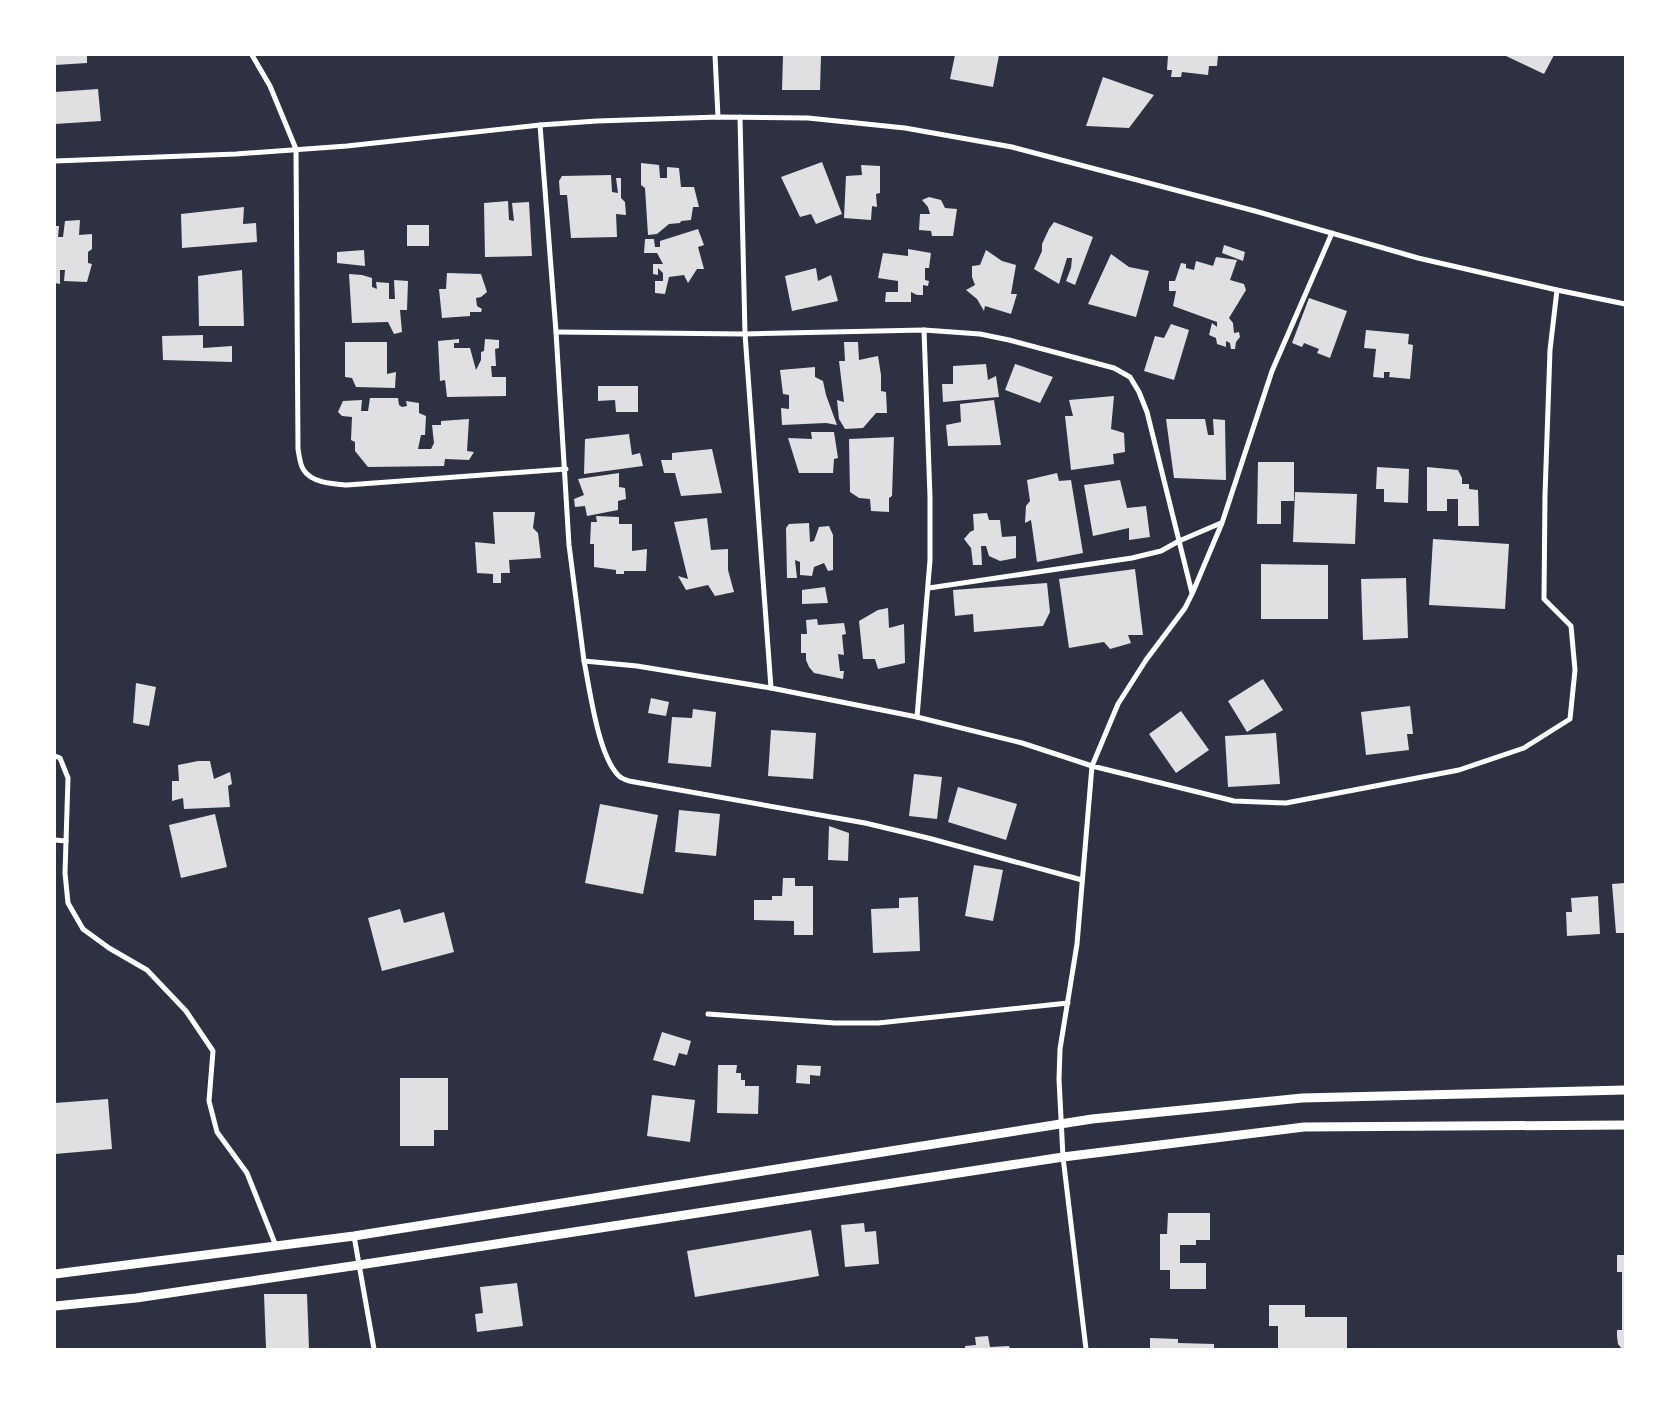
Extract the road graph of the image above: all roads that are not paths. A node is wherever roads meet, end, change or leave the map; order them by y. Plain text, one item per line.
1 (252, 55) edge
2 (715, 55) edge
3 (718, 117) junction
4 (740, 117) junction
5 (540, 125) junction
6 (296, 149) junction
7 (55, 161) edge
8 (1332, 233) junction
9 (1557, 290) junction
10 (1625, 304) edge
11 (924, 330) junction
12 (556, 332) junction
13 (745, 334) junction
14 (566, 469) junction
15 (1222, 523) junction
16 (1179, 541) junction
17 (929, 588) junction
18 (1192, 594) junction
19 (584, 661) junction
20 (771, 688) junction
21 (917, 718) junction
22 (55, 756) edge
23 (1092, 766) junction
24 (55, 840) edge
25 (66, 841) junction
26 (1082, 880) junction
27 (1068, 1002) junction
28 (708, 1014) dead end
29 (1625, 1090) edge
30 (1060, 1125) junction
31 (1625, 1125) edge
32 (1062, 1157) junction
33 (354, 1236) junction
34 (276, 1246) junction
35 (360, 1266) junction
36 (55, 1274) edge
37 (55, 1306) edge
38 (374, 1349) edge
39 (1086, 1349) edge

1 - 6 street
2 - 3 street
3 - 4 street
3 - 5 street
4 - 8 street
4 - 13 street
5 - 6 street
5 - 12 street
6 - 7 street
6 - 14 street
8 - 9 street
8 - 15 street
9 - 10 street
9 - 23 street
11 - 13 street
11 - 16 street
11 - 17 street
12 - 13 street
12 - 14 street
13 - 20 street
14 - 19 street
15 - 16 street
15 - 18 street
16 - 17 street
16 - 18 street
17 - 21 street
18 - 23 street
19 - 20 street
19 - 26 street
20 - 21 street
21 - 23 street
22 - 25 street
23 - 26 street
24 - 25 street
25 - 34 street
26 - 27 street
27 - 28 street
27 - 30 street
29 - 30 street
30 - 32 street
30 - 33 street
31 - 32 street
32 - 35 street
32 - 39 street
33 - 34 street
33 - 35 street
34 - 36 street
35 - 37 street
35 - 38 street

